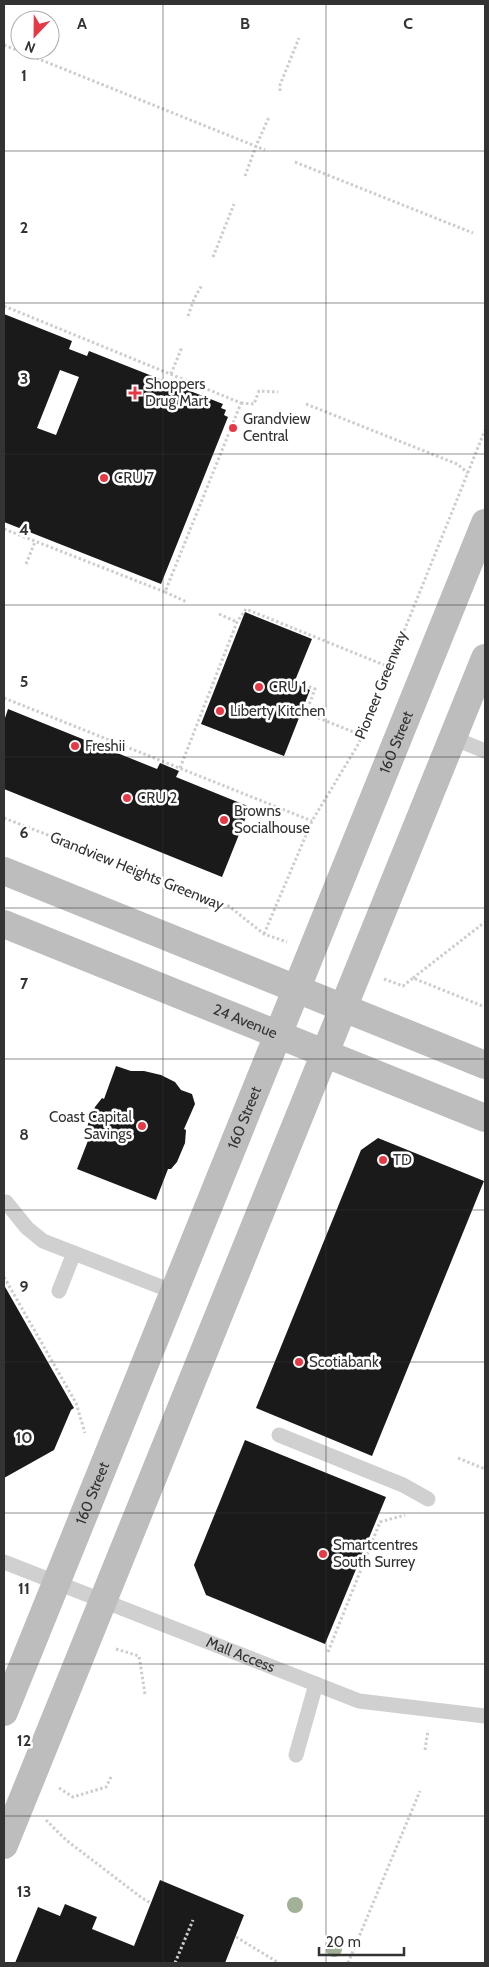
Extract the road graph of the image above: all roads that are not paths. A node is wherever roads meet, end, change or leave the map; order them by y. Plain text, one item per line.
1 (485, 524) edge
2 (485, 658) edge
3 (453, 738) junction
4 (485, 751) edge
5 (4, 871) edge
6 (4, 924) edge
7 (297, 989) junction
8 (344, 1008) junction
9 (278, 1035) junction
10 (325, 1054) junction
11 (485, 1065) edge
12 (485, 1118) edge
13 (6, 1202) dead end
14 (74, 1253) junction
15 (60, 1291) dead end
16 (174, 1292) junction
17 (279, 1435) dead end
18 (428, 1498) dead end
19 (4, 1562) edge
20 (56, 1582) junction
21 (103, 1601) junction
22 (316, 1684) junction
23 (4, 1712) edge
24 (485, 1716) edge
25 (296, 1755) dead end
26 (4, 1845) edge

1 - 7 main road, 160 Street
2 - 3 main road
3 - 4 lane
3 - 8 main road
5 - 7 main road
6 - 9 main road, 24 Avenue
7 - 8 main road
7 - 9 main road, 160 Street
8 - 10 main road
8 - 11 main road
9 - 10 main road, 24 Avenue
9 - 16 main road, 160 Street
10 - 12 main road, 24 Avenue
10 - 21 main road
13 - 14 lane
14 - 15 lane
14 - 16 lane
16 - 20 main road, 160 Street
17 - 18 lane
19 - 20 lane, Mall Access
20 - 21 lane, Mall Access
20 - 23 main road, 160 Street
21 - 22 lane, Mall Access
21 - 26 main road
22 - 24 lane, Mall Access
22 - 25 lane

